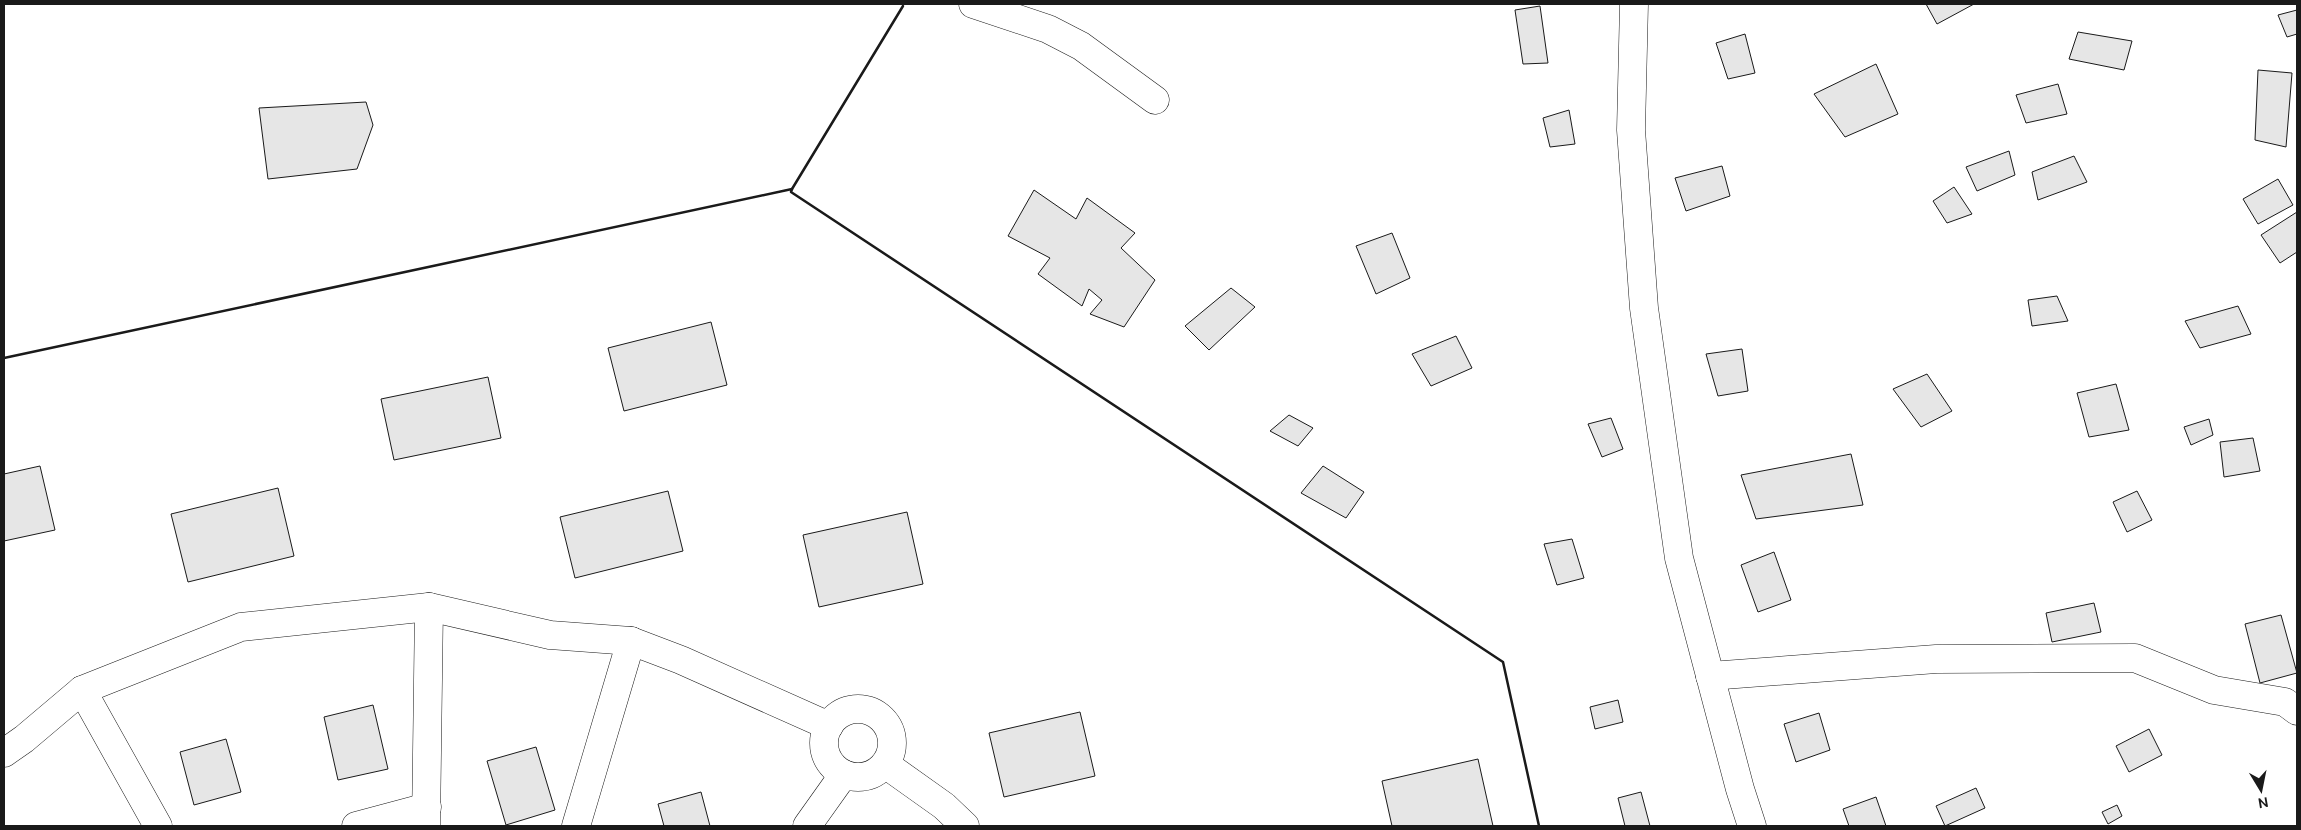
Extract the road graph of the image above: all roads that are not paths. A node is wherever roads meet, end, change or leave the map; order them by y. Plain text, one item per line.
1 (974, 4) edge
2 (1634, 4) edge
3 (1155, 100) dead end
4 (429, 607) junction
5 (631, 641) junction
6 (1710, 676) junction
7 (82, 690) junction
8 (2297, 711) edge
9 (829, 726) junction
10 (4, 753) edge
11 (885, 764) junction
12 (844, 774) junction
13 (427, 817) edge
14 (158, 826) edge
15 (356, 826) edge
16 (576, 826) edge
17 (807, 826) edge
18 (965, 826) edge
19 (1752, 826) edge

1 - 3 street
2 - 6 street
4 - 5 street
4 - 7 street
4 - 13 street
5 - 9 street
5 - 16 street
6 - 8 street
6 - 19 street
7 - 10 street
7 - 14 street
9 - 11 street
9 - 12 street
11 - 12 street
11 - 18 street
12 - 17 street
13 - 15 street

